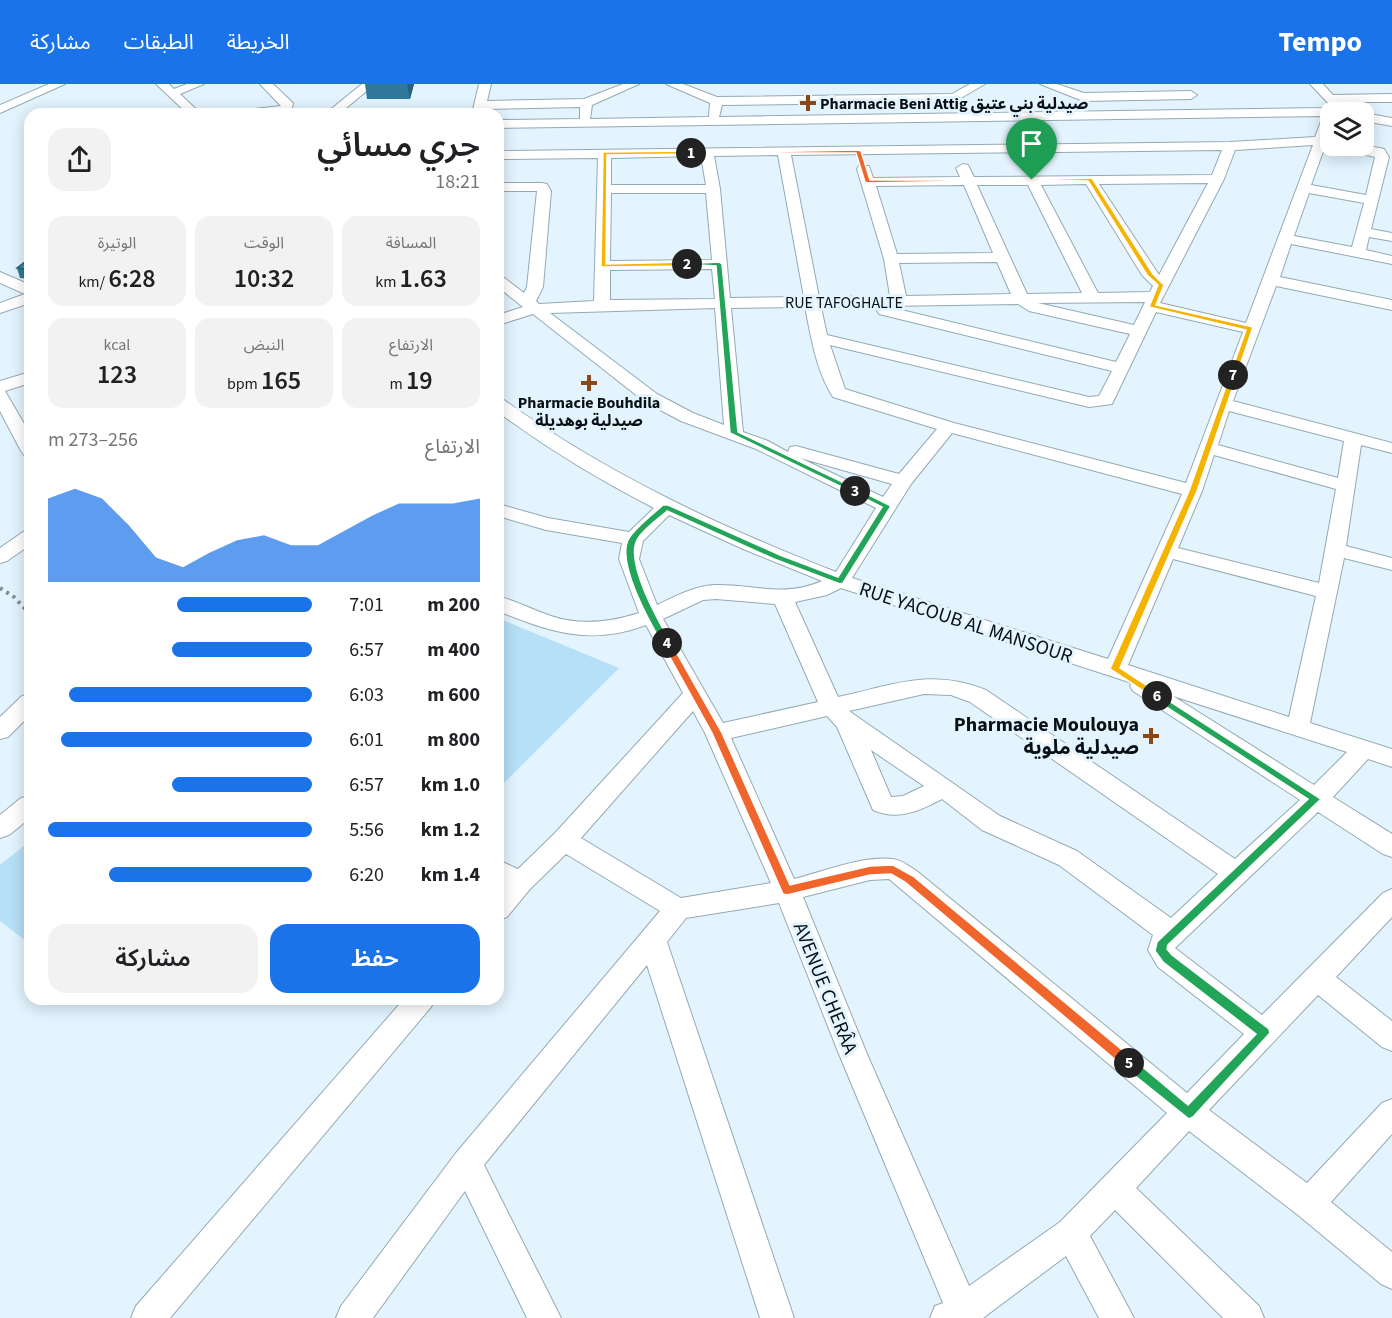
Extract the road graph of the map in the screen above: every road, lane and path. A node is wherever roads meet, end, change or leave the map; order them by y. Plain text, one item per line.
1 (59, 84) edge
2 (162, 84) edge
3 (198, 84) edge
4 (266, 84) edge
5 (369, 84) edge
6 (485, 84) edge
7 (633, 84) edge
8 (672, 84) edge
9 (823, 84) edge
10 (979, 84) edge
11 (1046, 84) edge
12 (1182, 84) edge
13 (1316, 84) edge
14 (173, 93) junction
15 (1191, 95) junction
16 (1083, 96) junction
17 (954, 98) junction
18 (1392, 98) edge
19 (831, 100) junction
20 (716, 101) junction
21 (1327, 102) edge
22 (1368, 102) edge
23 (586, 103) junction
24 (1017, 104) dead end
25 (1, 108) edge
26 (189, 108) edge
27 (287, 108) edge
28 (336, 108) edge
29 (479, 108) edge
30 (497, 108) edge
31 (1320, 109) edge
32 (1206, 115) junction
33 (1095, 116) junction
34 (963, 117) junction
35 (1024, 117) junction
36 (1374, 119) edge
37 (714, 121) junction
38 (1392, 122) edge
39 (585, 123) junction
40 (504, 124) edge
41 (642, 132) junction
42 (850, 135) junction
43 (1320, 142) edge
44 (1230, 146) junction
45 (1042, 148) junction
46 (956, 150) junction
47 (784, 152) junction
48 (1320, 152) edge
49 (1374, 152) edge
50 (604, 153) junction
51 (707, 153) junction
52 (504, 154) edge
53 (1385, 178) edge
54 (1216, 179) junction
55 (968, 180) junction
56 (1032, 180) junction
57 (1090, 180) junction
58 (867, 182) junction
59 (504, 187) edge
60 (1303, 188) junction
61 (605, 189) junction
62 (713, 189) junction
63 (1372, 201) junction
64 (1363, 232) junction
65 (1392, 237) edge
66 (1285, 238) junction
67 (1358, 252) junction
68 (1001, 257) junction
69 (891, 259) junction
70 (1392, 260) edge
71 (719, 264) junction
72 (603, 266) junction
73 (0, 277) edge
74 (1271, 280) junction
75 (504, 285) edge
76 (24, 288) edge
77 (1156, 296) junction
78 (1092, 297) junction
79 (1021, 299) junction
80 (24, 300) edge
81 (813, 302) junction
82 (850, 302) junction
83 (899, 302) junction
84 (722, 303) junction
85 (602, 305) junction
86 (1392, 305) edge
87 (530, 306) junction
88 (0, 308) edge
89 (504, 317) edge
90 (1250, 329) junction
91 (1140, 331) junction
92 (819, 338) junction
93 (1122, 368) junction
94 (24, 379) edge
95 (0, 387) edge
96 (0, 395) edge
97 (1222, 404) junction
98 (504, 408) edge
99 (504, 421) edge
100 (523, 422) junction
101 (24, 425) edge
102 (948, 427) junction
103 (734, 433) junction
104 (0, 435) edge
105 (1353, 438) junction
106 (762, 445) junction
107 (1208, 448) junction
108 (1392, 448) edge
109 (903, 481) junction
110 (1346, 486) junction
111 (1193, 491) junction
112 (887, 506) junction
113 (666, 507) junction
114 (504, 512) edge
115 (633, 539) junction
116 (24, 540) edge
117 (1336, 549) junction
118 (1167, 551) junction
119 (0, 558) edge
120 (1392, 564) edge
121 (840, 581) junction
122 (0, 588) edge
123 (1327, 592) junction
124 (783, 598) junction
125 (504, 605) edge
126 (24, 608) edge
127 (651, 616) junction
128 (1115, 669) junction
129 (696, 694) junction
130 (24, 708) edge
131 (839, 715) junction
132 (1298, 728) junction
133 (0, 731) edge
134 (717, 733) junction
135 (1364, 749) junction
136 (1392, 758) edge
137 (943, 787) junction
138 (1316, 799) junction
139 (24, 810) edge
140 (0, 828) edge
141 (564, 840) junction
142 (1392, 847) edge
143 (504, 873) edge
144 (1237, 874) junction
145 (521, 882) junction
146 (787, 891) junction
147 (1392, 900) edge
148 (504, 902) edge
149 (678, 909) junction
150 (1173, 935) junction
151 (653, 941) junction
152 (1317, 978) junction
153 (416, 1005) edge
154 (1264, 1033) junction
155 (1392, 1038) edge
156 (1189, 1113) junction
157 (1392, 1113) edge
158 (467, 1163) junction
159 (1114, 1188) junction
160 (1309, 1204) junction
161 (1071, 1233) junction
162 (1392, 1273) edge
163 (959, 1315) edge
164 (153, 1316) edge
165 (353, 1318) edge
166 (544, 1318) edge
167 (777, 1318) edge
168 (1117, 1318) edge
169 (1246, 1318) edge

1 - 25 street
2 - 14 street
3 - 14 street
4 - 27 street
5 - 28 street
6 - 29 street
7 - 23 street
8 - 20 street
9 - 19 street
10 - 17 street
11 - 16 street
12 - 15 street
13 - 21 street
14 - 26 street
15 - 16 street
15 - 32 street
16 - 33 street
17 - 19 street
17 - 34 street
18 - 22 street
19 - 20 street
19 - 42 street
20 - 37 street
23 - 30 street
23 - 39 street
24 - 35 street
31 - 32 street
32 - 33 street
33 - 35 street
34 - 35 street
34 - 42 street
35 - 45 street
36 - 38 street
37 - 41 street
37 - 42 street
39 - 40 street
39 - 41 street
41 - 50 street
41 - 51 street
42 - 46 street
42 - 47 street
42 - 58 street
43 - 44 street
44 - 45 street
44 - 54 street
45 - 46 street
46 - 55 street
47 - 51 street
47 - 81 street
48 - 60 street
49 - 53 street
50 - 52 street
50 - 61 street
51 - 62 street
53 - 63 street
54 - 57 street
54 - 77 street
55 - 56 street
55 - 58 street
55 - 68 street
56 - 57 street
56 - 78 street
57 - 77 street
58 - 69 street
59 - 87 street
60 - 63 street
60 - 66 street
61 - 62 street
61 - 72 street
62 - 71 street
63 - 64 street
64 - 65 street
64 - 67 street
66 - 67 street
66 - 74 street
67 - 70 street
68 - 69 street
68 - 79 street
69 - 83 street
71 - 72 street
71 - 84 street
72 - 85 street
73 - 76 street
74 - 86 street
74 - 90 street
75 - 87 street
77 - 78 street, RUE TAFOGHALTE
77 - 90 street, RUE TAFOGHALTE
77 - 91 street
78 - 79 street, RUE TAFOGHALTE
79 - 83 street, RUE TAFOGHALTE
79 - 91 street
80 - 88 street
81 - 82 street, RUE TAFOGHALTE
81 - 84 street, RUE TAFOGHALTE
81 - 92 street
82 - 83 street, RUE TAFOGHALTE
82 - 93 street
84 - 85 street, RUE TAFOGHALTE
84 - 103 street
85 - 87 street, RUE TAFOGHALTE
87 - 89 street, RUE TAFOGHALTE
87 - 103 street
90 - 97 street
91 - 93 street
92 - 93 street
92 - 102 street
94 - 95 street
96 - 101 street
97 - 105 street
97 - 107 street
98 - 100 street, RUE YACOUB AL MANSOUR
99 - 100 street
100 - 113 street, RUE YACOUB AL MANSOUR
101 - 104 street
102 - 109 street
102 - 111 street
103 - 106 street
105 - 108 street
105 - 110 street
106 - 109 street
106 - 112 street
107 - 110 street
107 - 111 street
109 - 112 street
110 - 117 street
111 - 118 street
112 - 121 street
113 - 115 street
113 - 121 street, RUE YACOUB AL MANSOUR
114 - 115 street
115 - 127 street, AVENUE CHERÂA
116 - 119 street
117 - 120 street
117 - 123 street
118 - 123 street
118 - 128 street
121 - 124 street
121 - 128 street, RUE YACOUB AL MANSOUR
122 - 126 path
123 - 132 street
124 - 127 street
124 - 131 street
125 - 127 street
127 - 129 street, AVENUE CHERÂA
128 - 132 street, RUE YACOUB AL MANSOUR
128 - 138 street
129 - 134 street, AVENUE CHERÂA
129 - 141 street
130 - 133 street
131 - 134 street
131 - 137 street
131 - 137 street
131 - 144 street
132 - 135 street, RUE YACOUB AL MANSOUR
134 - 146 street, AVENUE CHERÂA
135 - 136 street, RUE YACOUB AL MANSOUR
135 - 138 street
137 - 150 street
138 - 142 street
138 - 144 street
139 - 140 street
141 - 145 street
141 - 149 street
143 - 145 street
144 - 150 street
145 - 148 street
146 - 149 street
146 - 156 street
146 - 163 street, AVENUE CHERÂA
147 - 152 street
149 - 151 street
150 - 154 street
151 - 158 street
151 - 167 street
152 - 154 street
152 - 155 street
153 - 164 street
154 - 156 street
156 - 159 street
156 - 160 street
157 - 160 street
158 - 165 street
158 - 166 street
159 - 161 street
159 - 169 street
160 - 162 street
161 - 163 street
161 - 168 street

